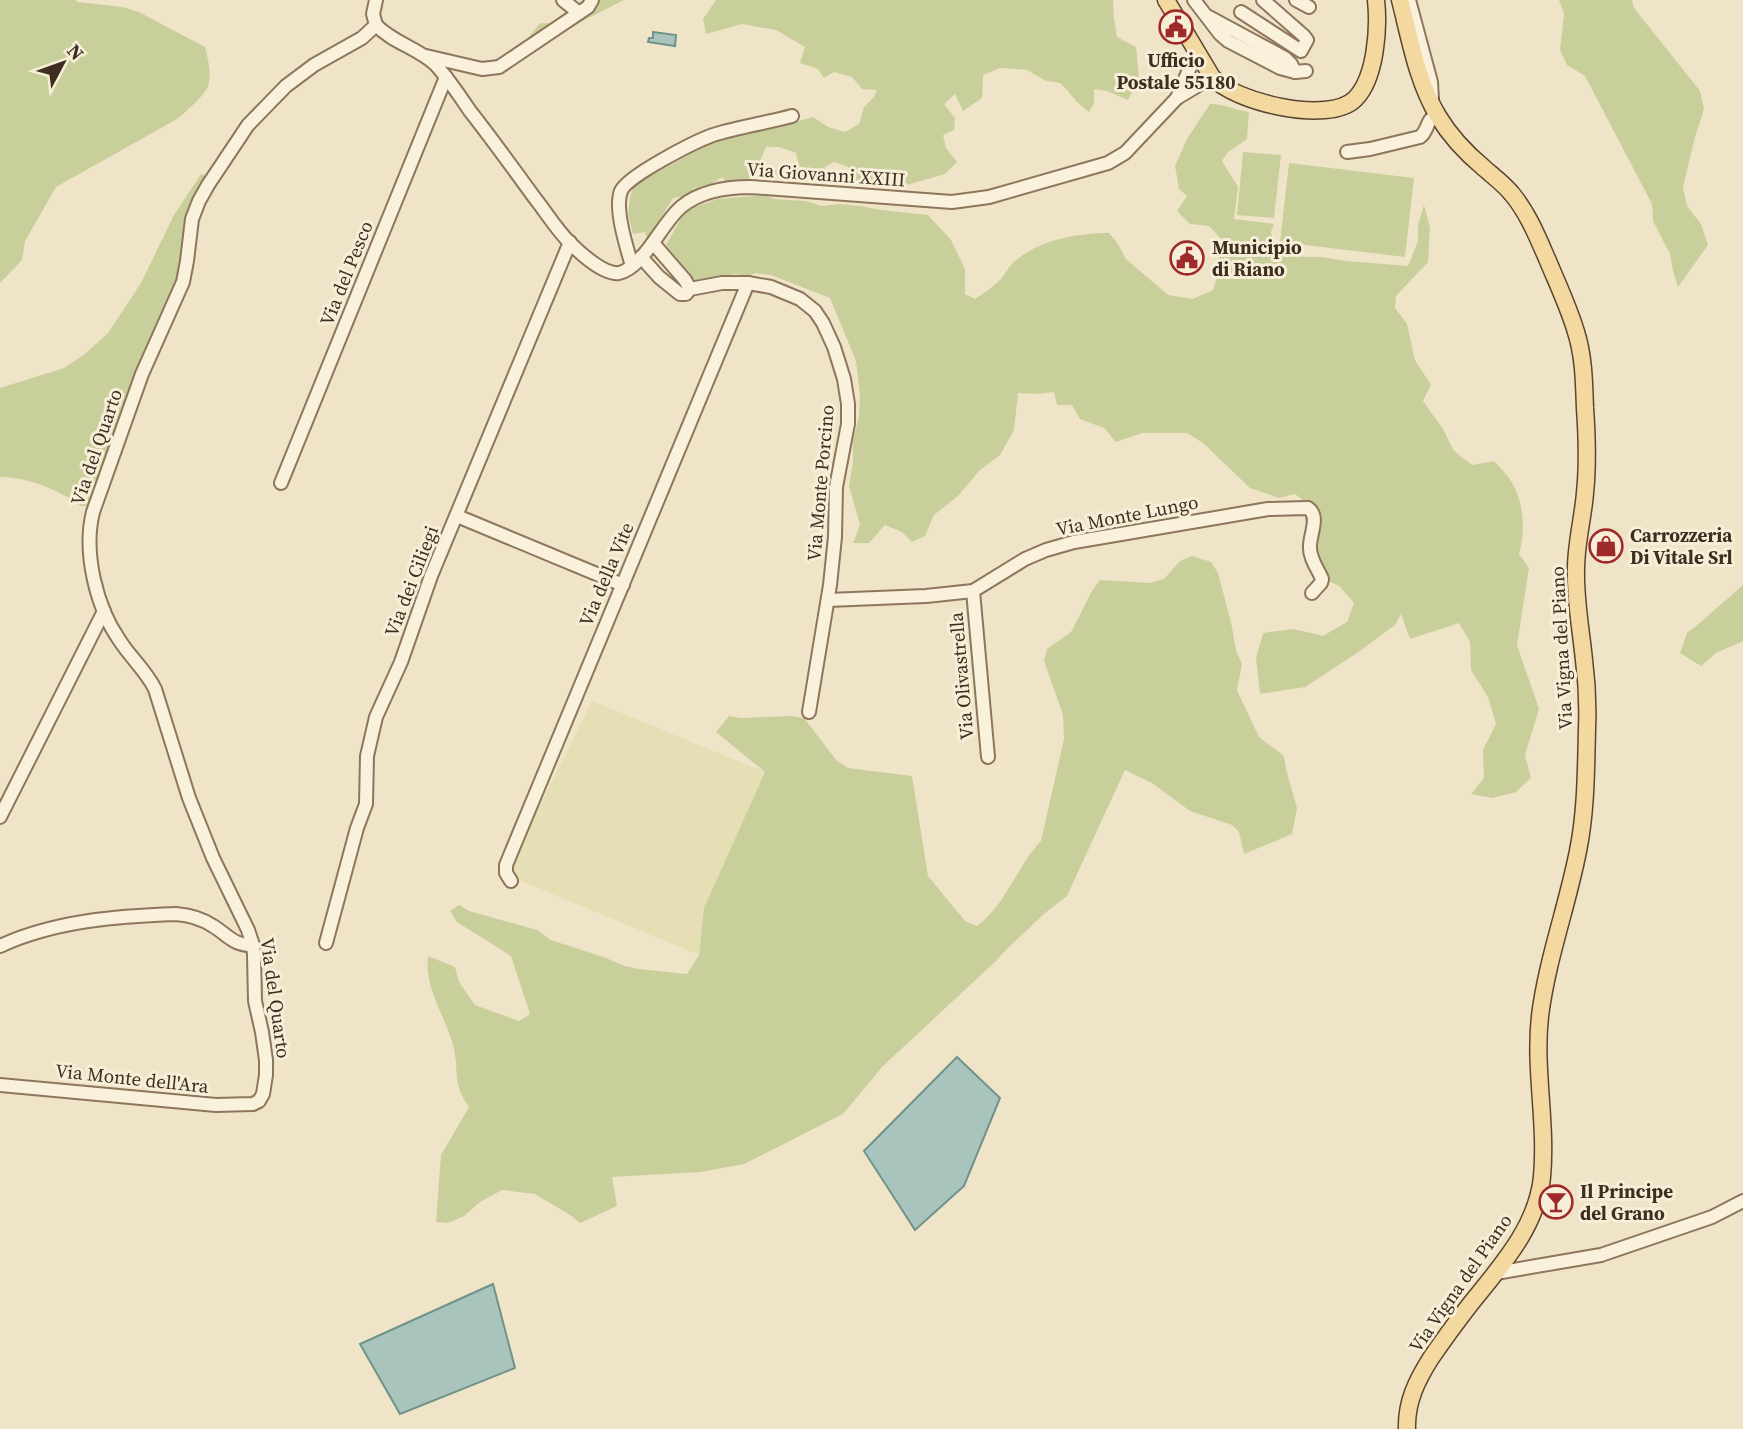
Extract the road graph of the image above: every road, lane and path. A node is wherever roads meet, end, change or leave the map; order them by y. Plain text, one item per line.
1 (376, 0) edge
2 (563, 0) edge
3 (592, 0) edge
4 (1166, 0) edge
5 (1194, 0) edge
6 (1263, 0) edge
7 (1296, 0) edge
8 (1376, 0) edge
9 (1400, 0) edge
10 (1409, 0) edge
11 (1309, 7) dead end
12 (1241, 12) dead end
13 (579, 13) junction
14 (376, 25) junction
15 (1197, 51) junction
16 (426, 56) junction
17 (1301, 72) dead end
18 (1212, 77) junction
19 (446, 78) junction
20 (1177, 98) junction
21 (1435, 110) junction
22 (792, 116) dead end
23 (1348, 152) dead end
24 (570, 242) junction
25 (653, 243) junction
26 (637, 262) junction
27 (748, 282) junction
28 (690, 289) junction
29 (281, 483) dead end
30 (457, 516) junction
31 (623, 585) junction
32 (973, 591) junction
33 (1312, 593) dead end
34 (828, 600) junction
35 (104, 611) junction
36 (809, 712) dead end
37 (988, 757) dead end
38 (0, 817) edge
39 (511, 881) dead end
40 (326, 943) dead end
41 (253, 945) junction
42 (0, 946) edge
43 (0, 1085) edge
44 (259, 1101) joint
45 (1743, 1201) edge
46 (1496, 1273) junction
47 (1407, 1429) edge

1 - 14 street
2 - 13 street
3 - 13 street
4 - 15 main road
5 - 17 street
6 - 12 street
7 - 11 street
8 - 18 main road
9 - 21 main road, Via Vigna del Piano
10 - 21 street
13 - 16 street
14 - 16 street
14 - 35 street, Via del Quarto
15 - 18 main road
15 - 20 street, Via Giovanni XXIII
16 - 19 street
18 - 20 street, Via Giovanni XXIII
19 - 24 street
19 - 29 street, Via del Pesco
20 - 25 street, Via Giovanni XXIII
21 - 23 street
21 - 46 main road, Via Vigna del Piano
22 - 26 street
24 - 26 street
24 - 30 street, Via dei Ciliegi
25 - 26 street, Via Giovanni XXIII
25 - 28 street
26 - 28 street, Via Monte Porcino
27 - 28 street, Via Monte Porcino
27 - 31 street, Via della Vite
27 - 34 street, Via Monte Porcino
30 - 31 street
30 - 40 street, Via dei Ciliegi
31 - 39 street, Via della Vite
32 - 33 street, Via Monte Lungo
32 - 34 street, Via Monte Lungo
32 - 37 street, Via Olivastrella
34 - 36 street, Via Monte Porcino
35 - 38 street
35 - 41 street, Via del Quarto
41 - 42 street
41 - 44 street, Via del Quarto
43 - 44 street, Via Monte dell'Ara
45 - 46 street
46 - 47 main road, Via Vigna del Piano

